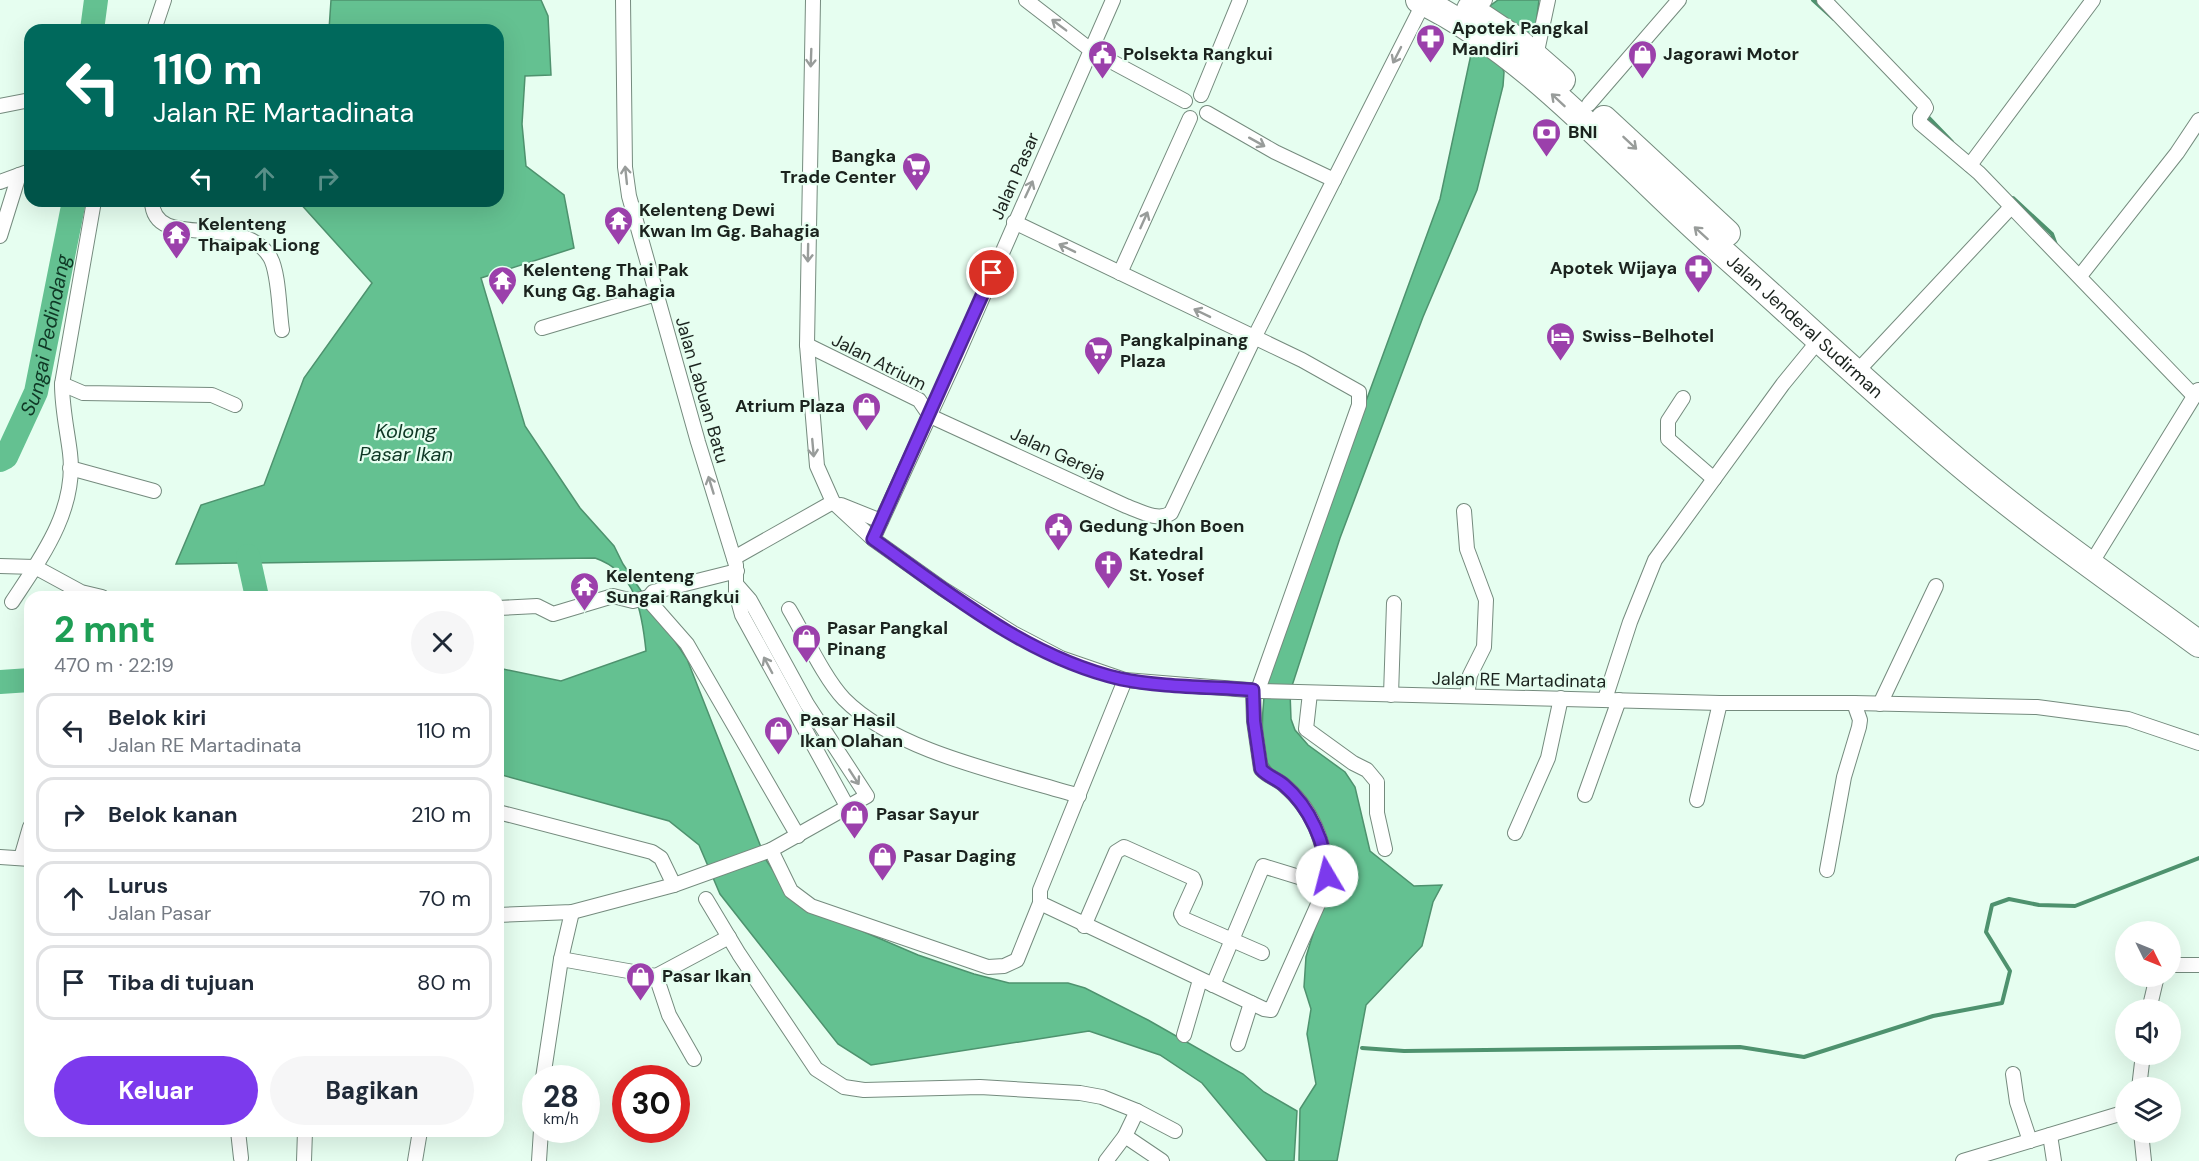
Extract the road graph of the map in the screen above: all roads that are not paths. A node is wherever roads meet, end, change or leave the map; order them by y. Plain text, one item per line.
1 (164, 0) edge
2 (623, 0) edge
3 (813, 0) edge
4 (1026, 0) edge
5 (1113, 0) edge
6 (1240, 0) edge
7 (1451, 0) edge
8 (1548, 0) edge
9 (1679, 0) edge
10 (1824, 0) edge
11 (1421, 1) edge
12 (2085, 3) edge
13 (1478, 14) edge
14 (156, 24) edge
15 (1092, 51) junction
16 (1525, 55) junction
17 (1201, 95) junction
18 (24, 101) edge
19 (1185, 101) junction
20 (1589, 104) junction
21 (0, 105) edge
22 (1206, 113) junction
23 (1190, 118) junction
24 (2199, 120) edge
25 (1973, 161) junction
26 (24, 173) edge
27 (1334, 180) junction
28 (0, 182) edge
29 (93, 207) edge
30 (153, 207) edge
31 (2011, 207) junction
32 (1014, 222) junction
33 (0, 236) edge
34 (1120, 273) junction
35 (2083, 273) junction
36 (656, 294) junction
37 (542, 328) dead end
38 (282, 330) dead end
39 (1255, 338) junction
40 (1819, 340) junction
41 (807, 345) junction
42 (1865, 363) junction
43 (62, 384) junction
44 (2196, 393) edge
45 (1683, 398) dead end
46 (236, 405) dead end
47 (930, 416) junction
48 (70, 468) junction
49 (1714, 479) junction
50 (154, 491) dead end
51 (833, 502) junction
52 (1464, 511) dead end
53 (881, 520) junction
54 (873, 539) junction
55 (2097, 554) junction
56 (0, 566) edge
57 (35, 567) junction
58 (736, 571) junction
59 (1936, 586) dead end
60 (79, 591) edge
61 (643, 598) junction
62 (12, 602) dead end
63 (1394, 603) dead end
64 (504, 608) edge
65 (789, 609) dead end
66 (2199, 626) edge
67 (2199, 644) edge
68 (1125, 680) junction
69 (794, 681) junction
70 (781, 689) junction
71 (1257, 690) junction
72 (1310, 693) junction
73 (1391, 695) junction
74 (1467, 696) junction
75 (1561, 698) junction
76 (1612, 700) junction
77 (1720, 703) junction
78 (1854, 703) junction
79 (807, 704) junction
80 (1880, 704) junction
81 (794, 712) junction
82 (2199, 743) edge
83 (1585, 795) dead end
84 (1079, 796) junction
85 (1697, 800) dead end
86 (848, 808) junction
87 (504, 814) edge
88 (1515, 833) dead end
89 (798, 836) junction
90 (1384, 849) dead end
91 (769, 851) junction
92 (0, 857) edge
93 (24, 858) edge
94 (1827, 870) dead end
95 (674, 885) junction
96 (1325, 885) junction
97 (706, 899) dead end
98 (1040, 903) junction
99 (572, 912) junction
100 (504, 915) edge
101 (1084, 926) junction
102 (729, 937) junction
103 (1231, 940) junction
104 (1262, 953) dead end
105 (561, 958) junction
106 (2199, 964) edge
107 (2181, 965) edge
108 (656, 976) junction
109 (1206, 982) junction
110 (1251, 1003) junction
111 (1184, 1035) dead end
112 (1238, 1044) dead end
113 (694, 1059) dead end
114 (545, 1065) edge
115 (2013, 1074) dead end
116 (1137, 1111) junction
117 (2115, 1115) edge
118 (1175, 1131) dead end
119 (2050, 1135) junction
120 (1125, 1136) junction
121 (238, 1137) edge
122 (305, 1137) edge
123 (419, 1137) edge
124 (2030, 1141) junction
125 (540, 1143) edge
126 (2142, 1143) edge
127 (240, 1158) dead end
128 (304, 1161) edge
129 (415, 1161) edge
130 (539, 1161) edge
131 (1106, 1161) edge
132 (1162, 1161) edge
133 (1963, 1161) edge
134 (2054, 1161) edge
135 (2144, 1161) edge

1 - 14 street
36 -> 2 street, Jalan Labuan Batu
3 -> 41 street
15 -> 4 street
5 - 15 street, Jalan Pasar
6 - 17 street
7 - 13 highway, Jalan Jenderal Sudirman
8 - 16 street
9 - 20 street
10 - 25 street
11 - 13 highway, Jalan Jenderal Sudirman
11 -> 27 street
12 - 25 street
13 - 16 highway, Jalan Jenderal Sudirman
15 - 19 street
32 -> 15 street, Jalan Pasar
16 - 20 highway, Jalan Jenderal Sudirman
40 -> 16 highway, Jalan Jenderal Sudirman
17 - 19 street
17 - 22 street
18 - 21 street
19 - 23 street
20 -> 42 highway, Jalan Jenderal Sudirman
22 - 23 street
22 -> 27 street
34 -> 23 street
24 - 35 street
25 - 31 street
26 - 28 street
26 - 33 street
27 - 39 street
29 - 43 street
30 - 38 street
31 - 35 street
31 - 42 street
34 -> 32 street
32 - 47 street, Jalan Pasar
39 -> 34 street
35 - 44 street
36 - 37 street
58 -> 36 street, Jalan Labuan Batu
39 - 47 street, Jalan Gereja
39 - 71 street
40 - 49 street
40 - 67 highway, Jalan Jenderal Sudirman
41 - 47 street, Jalan Atrium
41 -> 51 street
42 - 55 highway, Jalan Jenderal Sudirman
43 - 46 street
43 - 48 street
44 - 55 street
45 - 49 street
47 - 53 street, Jalan Pasar
48 - 50 street
48 - 57 street
49 - 76 street
51 - 53 street
51 - 54 street, Jalan RE Martadinata
51 - 58 street
52 - 74 street
53 - 54 street, Jalan Pasar
54 - 68 street, Jalan RE Martadinata
55 - 66 highway, Jalan Jenderal Sudirman
56 - 57 street
57 - 60 street
57 - 62 street
58 - 61 street
58 - 69 street
70 -> 58 street, Jalan Labuan Batu
59 - 80 street
61 - 64 street
61 - 89 street
63 - 73 street
65 - 84 street
68 - 71 street, Jalan RE Martadinata
68 - 84 street
69 - 70 street
69 - 79 street
70 - 81 street, Jalan Labuan Batu
71 - 72 street, Jalan RE Martadinata
71 - 96 street
72 - 73 street, Jalan RE Martadinata
72 - 90 street
73 - 74 street, Jalan RE Martadinata
74 - 75 street, Jalan RE Martadinata
75 - 76 street, Jalan RE Martadinata
75 - 88 street
76 - 77 street, Jalan RE Martadinata
76 - 83 street
77 - 78 street, Jalan RE Martadinata
77 - 85 street
78 - 80 street, Jalan RE Martadinata
78 - 94 street
79 - 81 street
79 -> 86 street
80 - 82 street, Jalan RE Martadinata
81 - 86 street, Jalan Labuan Batu
84 - 98 street
86 - 89 street
87 - 95 street
89 - 91 street
91 - 95 street
91 - 98 street
92 - 93 street
95 - 99 street
96 - 103 street
96 - 110 street
97 - 102 street
98 - 101 street
99 - 100 street
99 - 105 street
101 - 103 street
101 - 109 street
102 - 108 street
102 - 116 street
103 - 104 street
103 - 109 street
105 - 108 street
105 - 114 street
106 - 107 street
108 - 113 street
109 - 110 street
109 - 111 street
110 - 112 street
115 - 124 street
116 - 118 street
116 - 120 street
117 - 119 street
119 - 124 street
119 - 134 street
120 - 131 street
120 - 132 street
121 - 127 street
122 - 128 street
123 - 129 street
124 - 133 street
125 - 130 street
126 - 135 street

